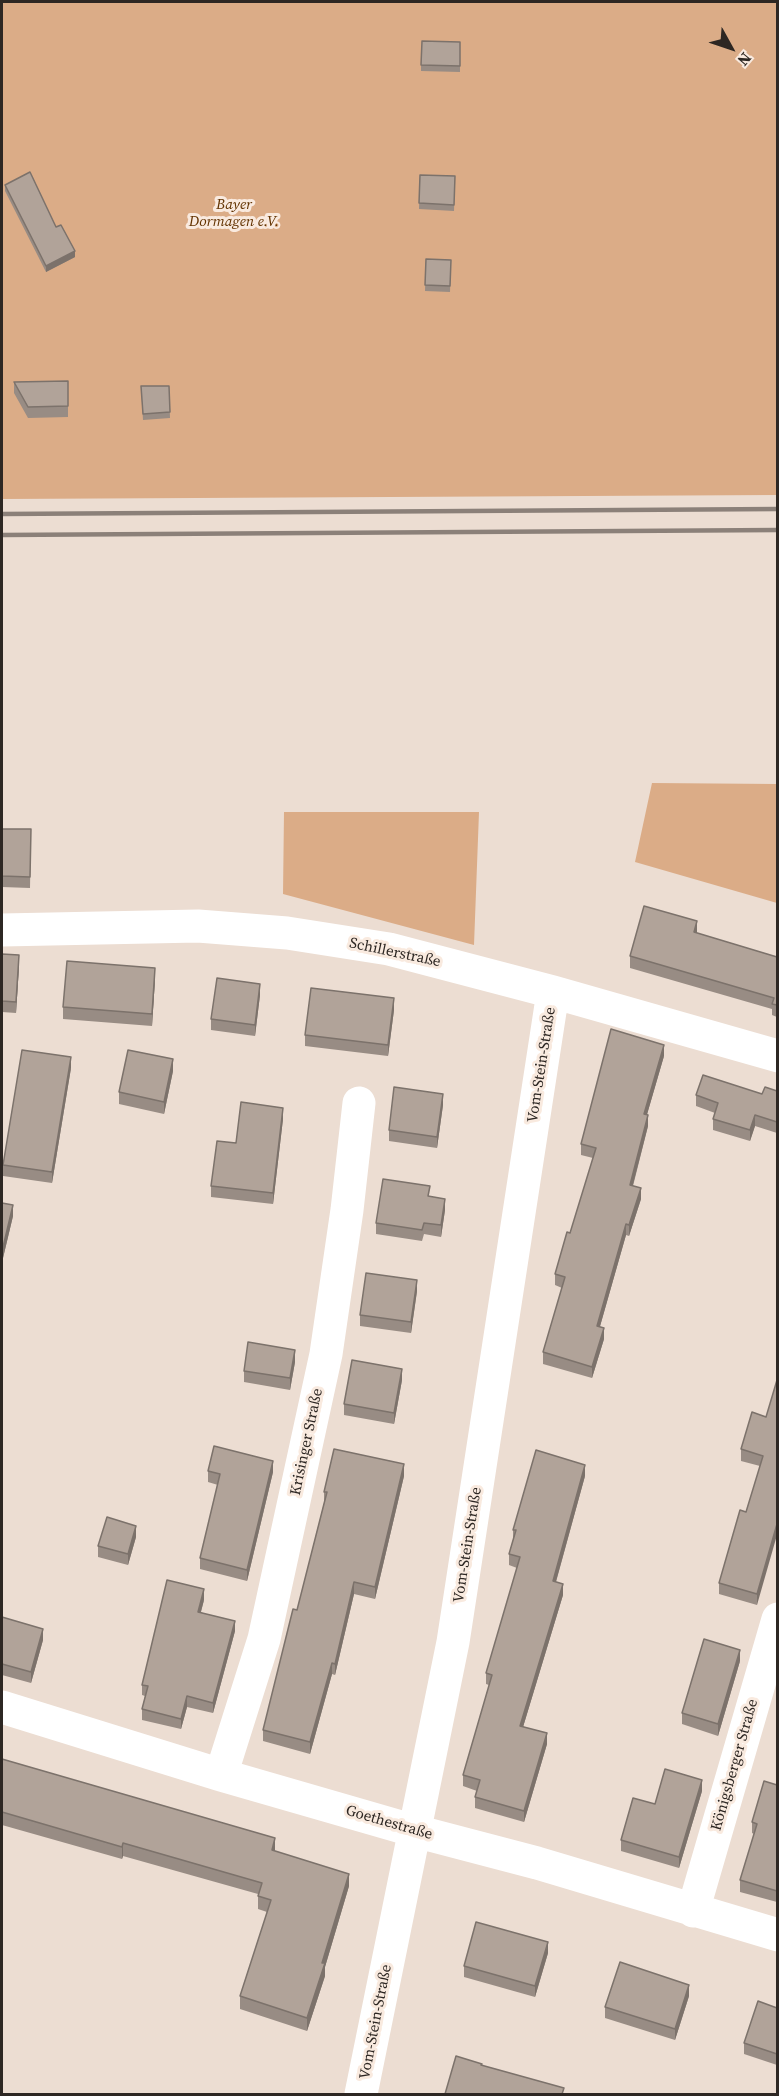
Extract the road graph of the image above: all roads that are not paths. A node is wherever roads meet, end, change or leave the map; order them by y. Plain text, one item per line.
1 (2, 930) edge
2 (553, 992) junction
3 (777, 1056) edge
4 (359, 1102) dead end
5 (777, 1619) edge
6 (2, 1707) edge
7 (221, 1775) junction
8 (415, 1831) junction
9 (693, 1911) junction
10 (777, 1935) edge
11 (362, 2094) edge

1 - 2 street, Schillerstraße
2 - 3 street, Schillerstraße
2 - 8 street, Vom-Stein-Straße
4 - 7 street, Krisinger Straße
5 - 9 street, Königsberger Straße
6 - 7 street, Goethestraße
7 - 8 street, Goethestraße
8 - 9 street, Goethestraße
8 - 11 street, Vom-Stein-Straße
9 - 10 street, Goethestraße

